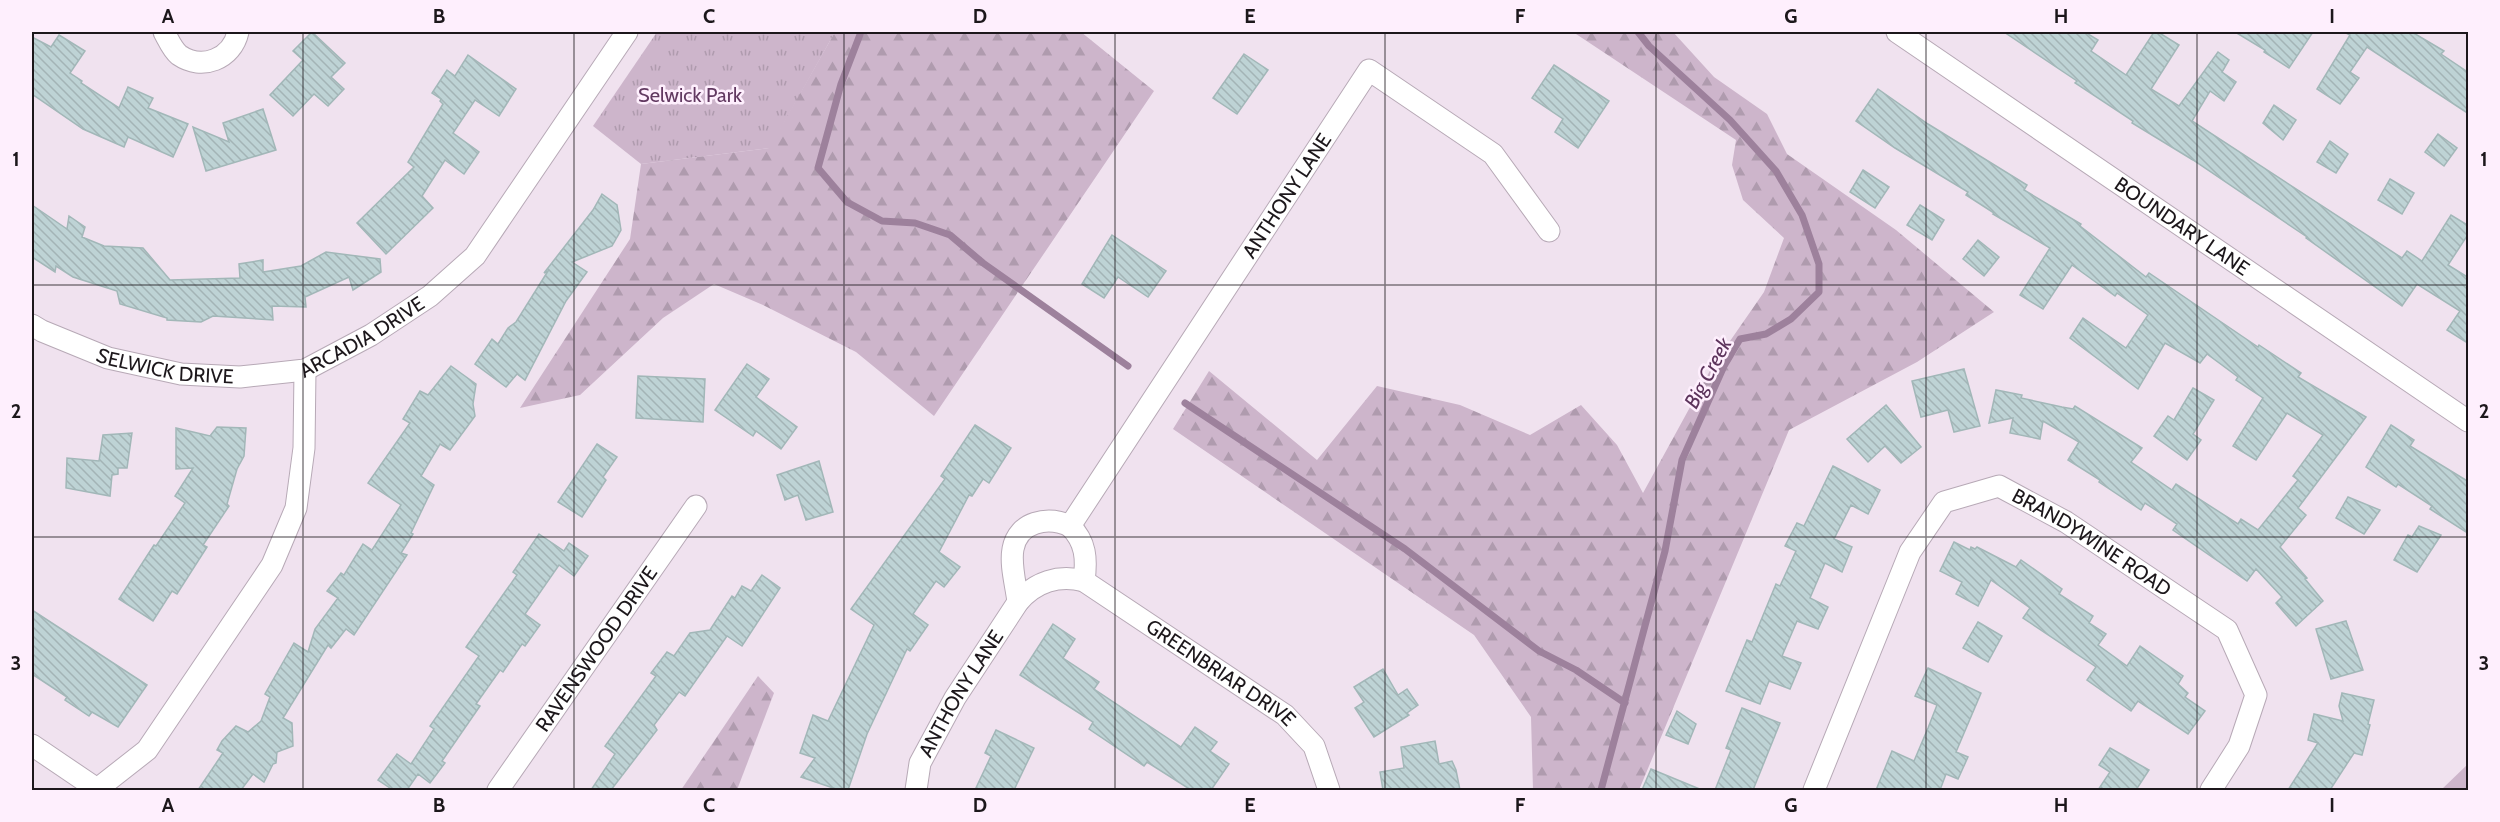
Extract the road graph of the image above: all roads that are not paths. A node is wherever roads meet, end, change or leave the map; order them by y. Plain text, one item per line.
1 (164, 32) edge
2 (238, 32) edge
3 (627, 32) edge
4 (1897, 32) edge
5 (1549, 231) dead end
6 (32, 325) edge
7 (305, 370) junction
8 (2465, 411) edge
9 (696, 506) dead end
10 (1070, 526) junction
11 (1084, 581) junction
12 (1018, 602) junction
13 (32, 745) edge
14 (96, 790) edge
15 (498, 790) edge
16 (915, 790) edge
17 (1329, 790) edge
18 (1814, 790) edge
19 (2211, 790) edge

1 - 2 street
3 - 7 street, ARCADIA DRIVE
4 - 8 street, BOUNDARY LANE
5 - 10 street, ANTHONY LANE
6 - 7 street, SELWICK DRIVE
7 - 14 street, ARCADIA DRIVE
9 - 15 street, RAVENSWOOD DRIVE
10 - 11 street
10 - 12 street
11 - 12 street, ANTHONY LANE
11 - 17 street, GREENBRIAR DRIVE
12 - 16 street, ANTHONY LANE
13 - 14 street
18 - 19 street, BRANDYWINE ROAD

